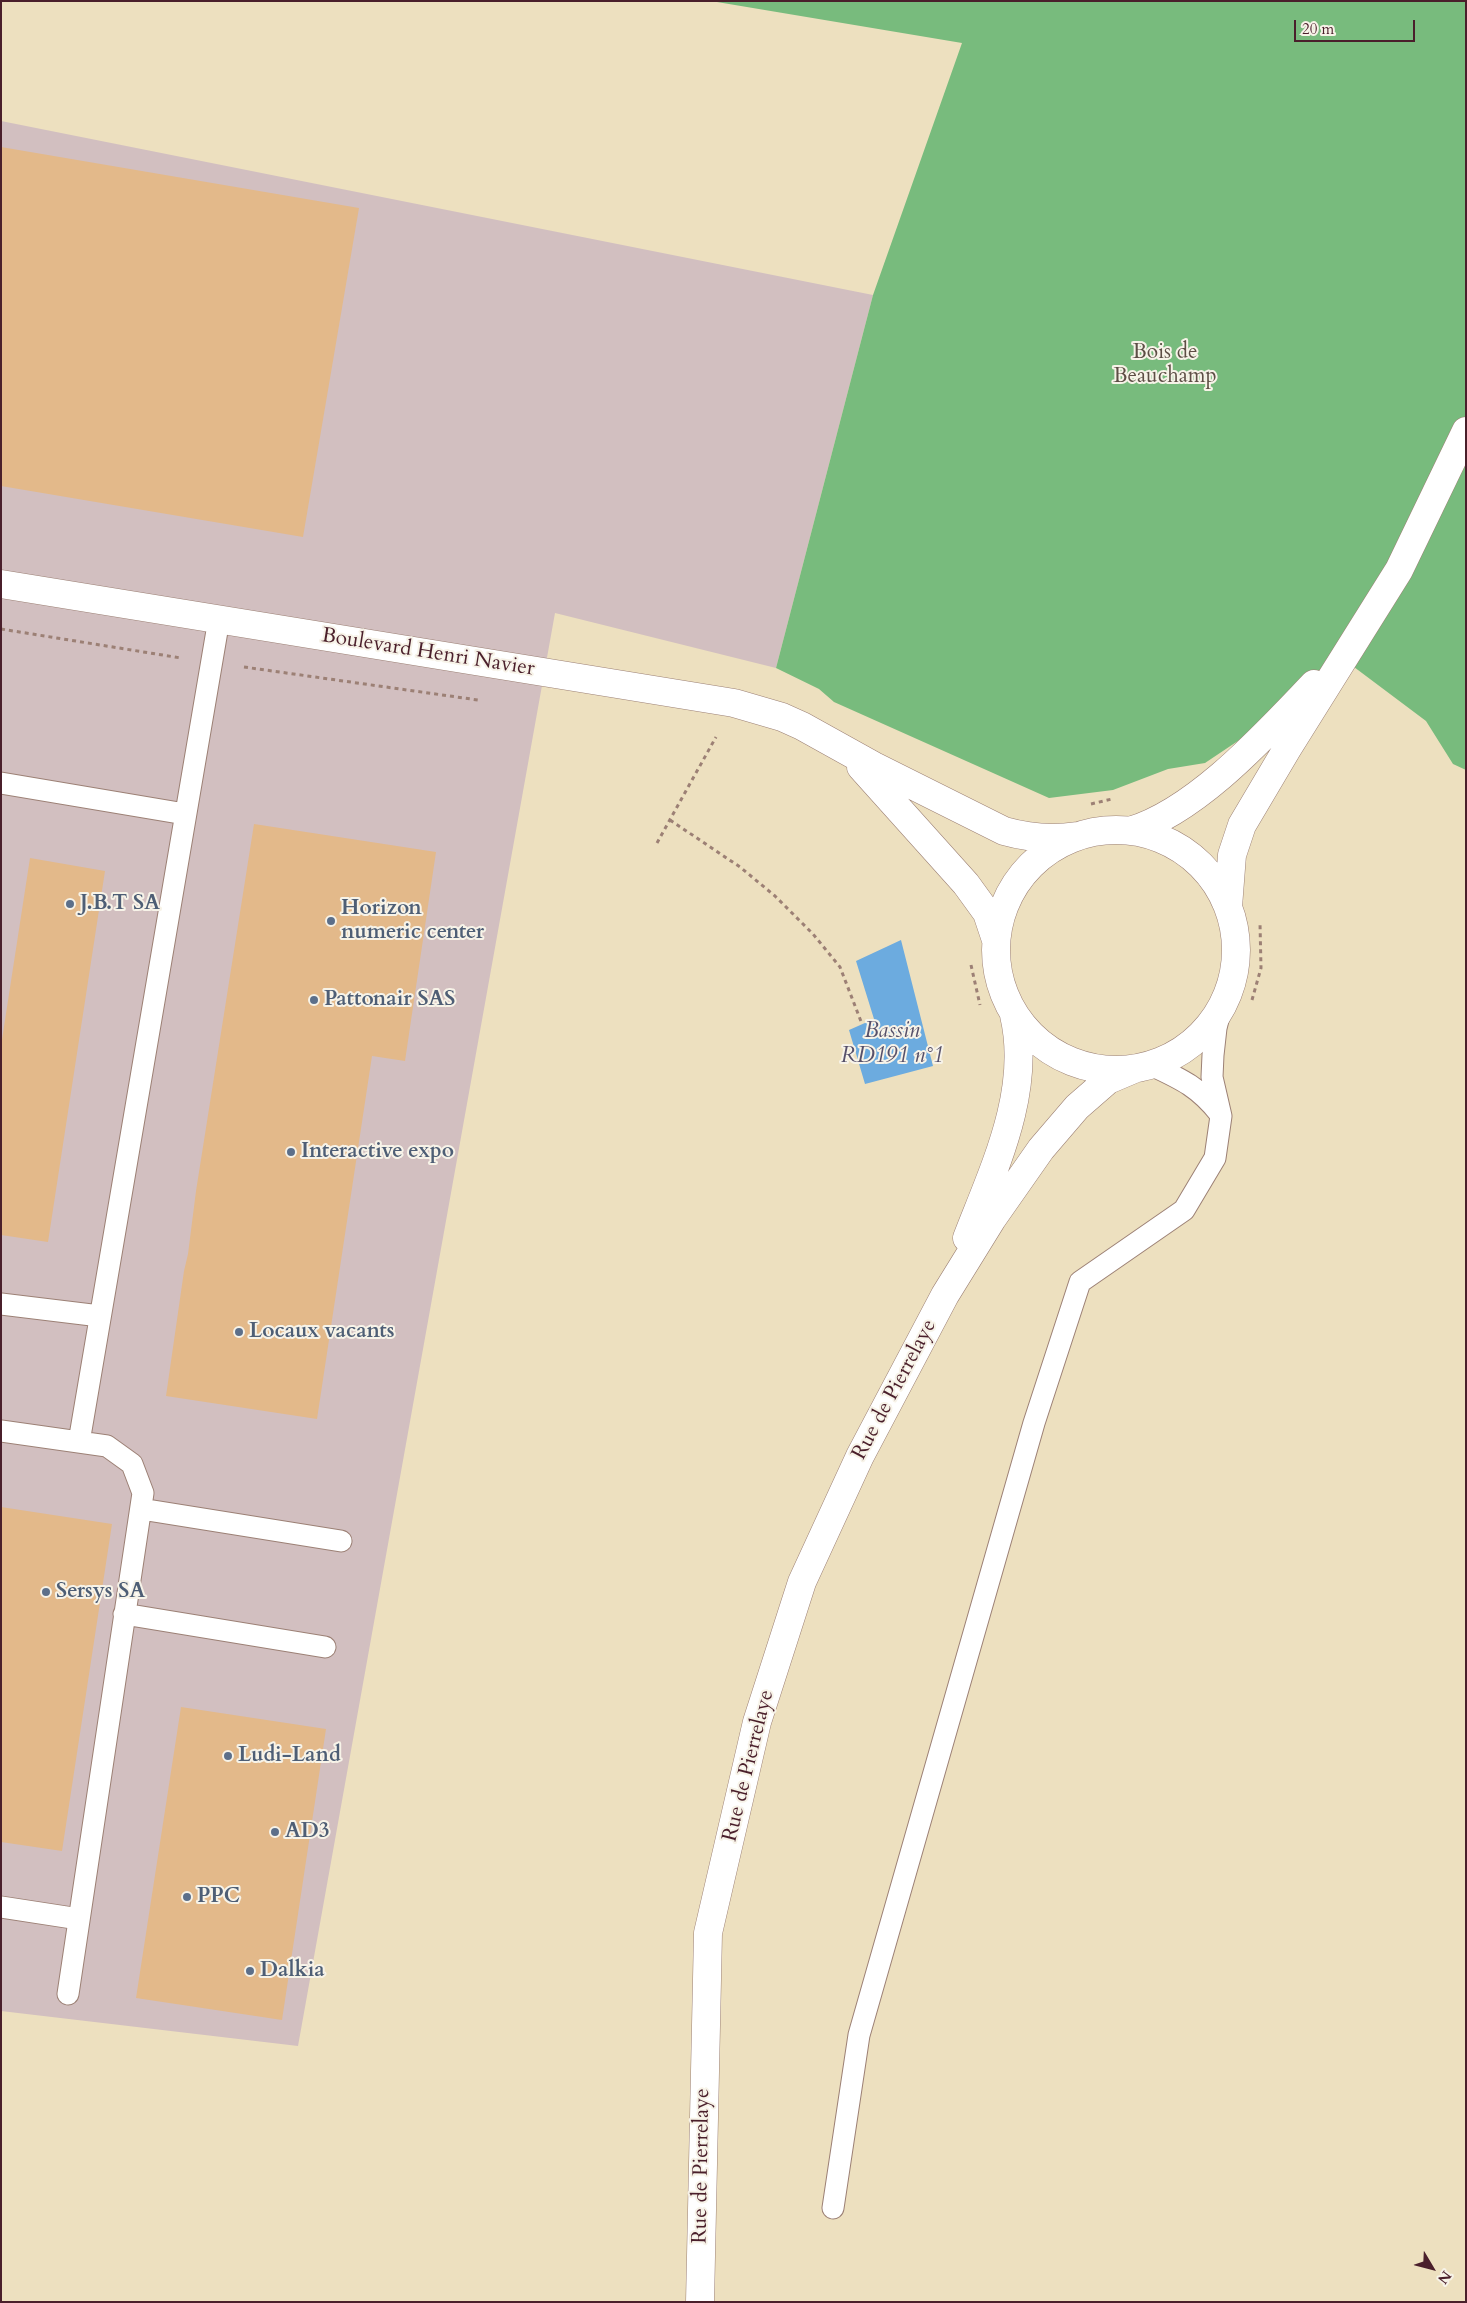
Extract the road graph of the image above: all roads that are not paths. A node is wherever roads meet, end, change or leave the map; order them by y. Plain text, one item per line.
1 (1466, 431) edge
2 (1, 584) edge
3 (219, 619) junction
4 (1355, 641) junction
5 (846, 752) junction
6 (1, 782) edge
7 (185, 814) junction
8 (1130, 831) junction
9 (1077, 836) junction
10 (1228, 907) junction
11 (996, 940) junction
12 (1221, 1008) junction
13 (1013, 1012) junction
14 (1142, 1067) junction
15 (1221, 1116) junction
16 (945, 1295) junction
17 (1, 1304) edge
18 (100, 1316) junction
19 (1, 1432) edge
20 (79, 1442) junction
21 (140, 1509) junction
22 (341, 1541) dead end
23 (124, 1614) junction
24 (325, 1648) dead end
25 (1, 1908) edge
26 (79, 1919) junction
27 (68, 1994) dead end
28 (833, 2208) dead end
29 (700, 2302) edge

1 - 4 main road
2 - 3 main road, Boulevard Henri Navier
3 - 5 main road, Boulevard Henri Navier
3 - 7 lane
4 - 8 main road
4 - 10 main road
5 - 9 main road, Boulevard Henri Navier
5 - 11 main road, Boulevard Henri Navier
6 - 7 lane
7 - 18 lane
8 - 9 main road
8 - 10 main road
9 - 11 main road
10 - 12 main road, Rue de Pierrelaye
11 - 13 main road
12 - 14 main road, Rue de Pierrelaye
12 - 15 lane
13 - 14 main road
13 - 16 main road, Rue de Pierrelaye
14 - 15 lane
14 - 16 main road, Rue de Pierrelaye
15 - 28 lane
16 - 29 main road, Rue de Pierrelaye
17 - 18 lane
18 - 20 lane
19 - 20 lane
20 - 21 lane
21 - 22 lane
21 - 23 lane
23 - 24 lane
23 - 26 lane
25 - 26 lane
26 - 27 lane

